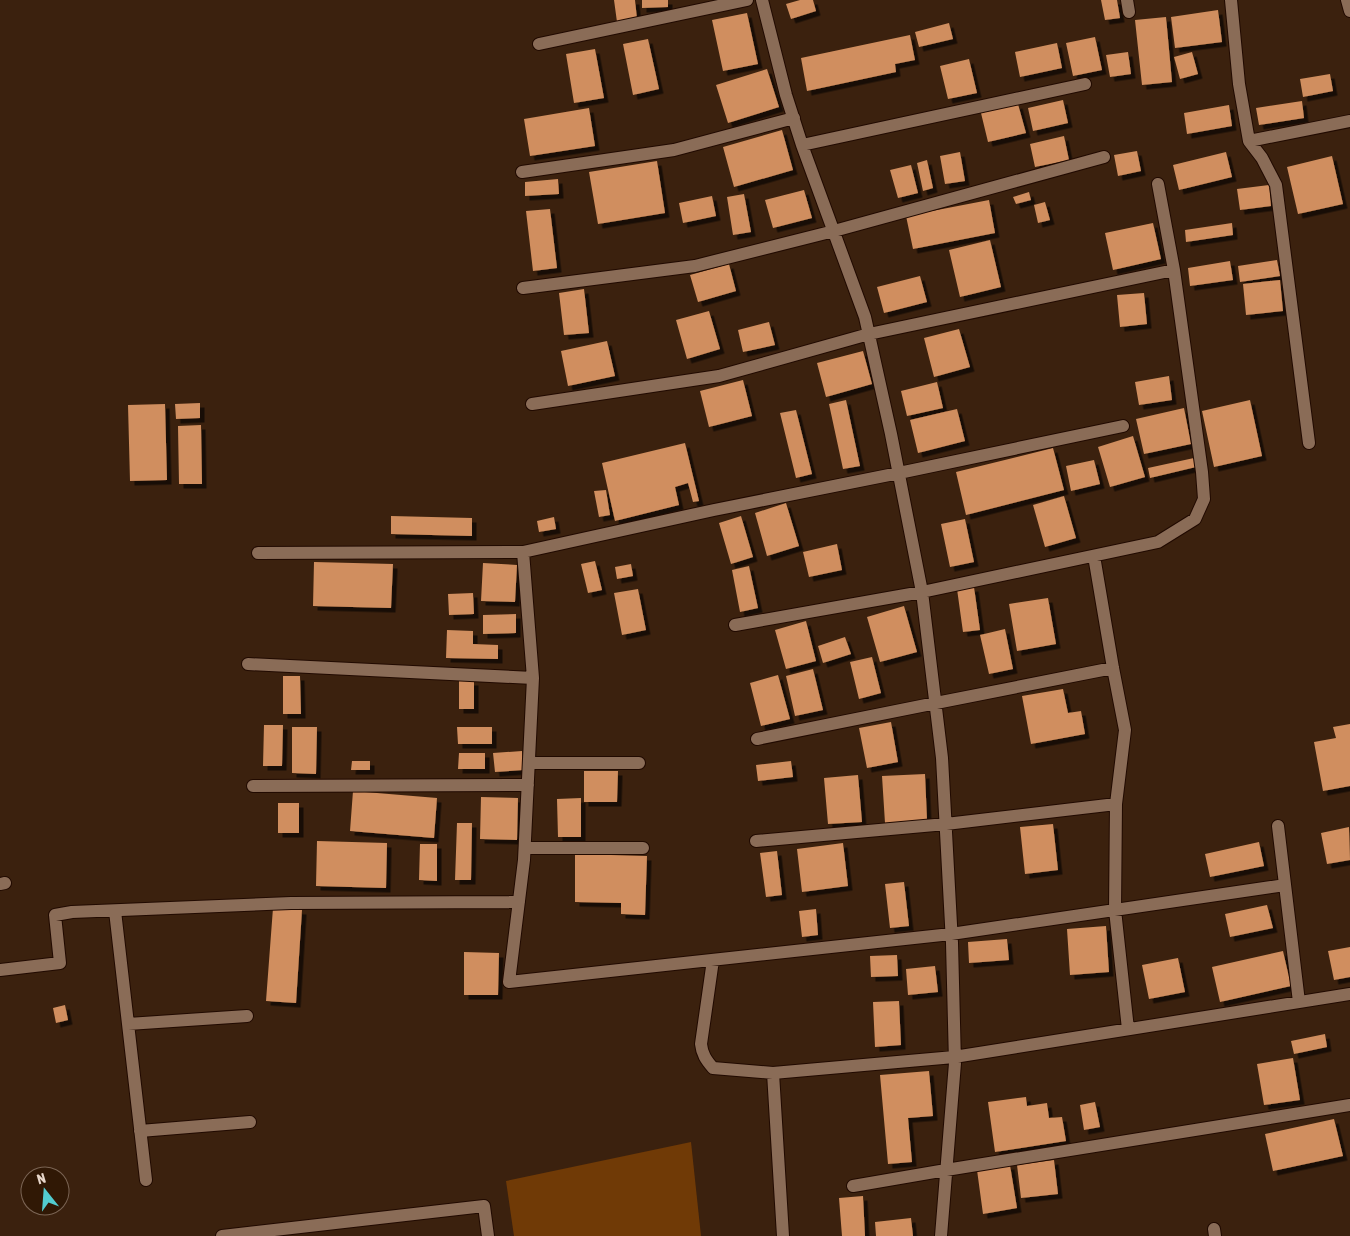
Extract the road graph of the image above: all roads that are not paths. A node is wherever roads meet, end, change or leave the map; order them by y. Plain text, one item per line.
1 (747, 0) edge
2 (762, 0) edge
3 (1231, 0) edge
4 (1348, 0) edge
5 (1350, 11) edge
6 (540, 44) dead end
7 (1085, 84) dead end
8 (794, 118) junction
9 (1350, 121) edge
10 (1249, 141) junction
11 (802, 145) junction
12 (1104, 157) dead end
13 (522, 172) dead end
14 (1158, 184) dead end
15 (834, 231) junction
16 (1174, 270) junction
17 (523, 288) dead end
18 (869, 334) junction
19 (532, 404) dead end
20 (1123, 426) dead end
21 (1309, 442) dead end
22 (899, 473) junction
23 (523, 552) junction
24 (258, 553) dead end
25 (1094, 556) junction
26 (922, 592) junction
27 (735, 625) dead end
28 (248, 664) dead end
29 (1112, 668) junction
30 (533, 678) junction
31 (936, 703) junction
32 (757, 740) dead end
33 (529, 763) junction
34 (639, 763) dead end
35 (528, 785) junction
36 (253, 786) dead end
37 (1116, 804) junction
38 (946, 824) junction
39 (1278, 826) dead end
40 (756, 841) dead end
41 (525, 848) junction
42 (643, 848) dead end
43 (1285, 886) junction
44 (519, 902) junction
45 (1115, 910) junction
46 (115, 911) junction
47 (951, 934) junction
48 (713, 960) junction
49 (0, 970) edge
50 (1350, 994) edge
51 (1299, 1002) junction
52 (247, 1016) dead end
53 (128, 1024) junction
54 (1128, 1029) junction
55 (954, 1057) junction
56 (773, 1073) junction
57 (1350, 1105) edge
58 (250, 1122) dead end
59 (140, 1131) junction
60 (946, 1170) junction
61 (146, 1180) dead end
62 (853, 1186) dead end
63 (222, 1236) edge
64 (488, 1236) edge
65 (783, 1236) edge
66 (941, 1236) edge

1 - 6 street
2 - 8 street
3 - 10 street
4 - 5 street
7 - 11 street
8 - 11 street
8 - 13 street
9 - 10 street
10 - 21 street
11 - 15 street
12 - 15 street
14 - 16 street
15 - 17 street
15 - 18 street
16 - 18 street
16 - 25 street
18 - 19 street
18 - 22 street
20 - 22 street
22 - 23 street
22 - 26 street
23 - 24 street
23 - 30 street
25 - 26 street
25 - 29 street
26 - 27 street
26 - 31 street
28 - 30 street
29 - 31 street
29 - 37 street
30 - 33 street
31 - 32 street
31 - 38 street
33 - 34 street
33 - 35 street
35 - 36 street
35 - 41 street
37 - 38 street
37 - 45 street
38 - 40 street
38 - 47 street
39 - 43 street
41 - 42 street
41 - 44 street
43 - 45 street
43 - 51 street
44 - 46 street
44 - 48 street
45 - 47 street
45 - 54 street
46 - 49 street
46 - 53 street
47 - 48 street
47 - 55 street
48 - 56 street
50 - 51 street
51 - 54 street
52 - 53 street
53 - 59 street
54 - 55 street
55 - 56 street
55 - 60 street
56 - 65 street
57 - 60 street
58 - 59 street
59 - 61 street
60 - 62 street
60 - 66 street
63 - 64 street

